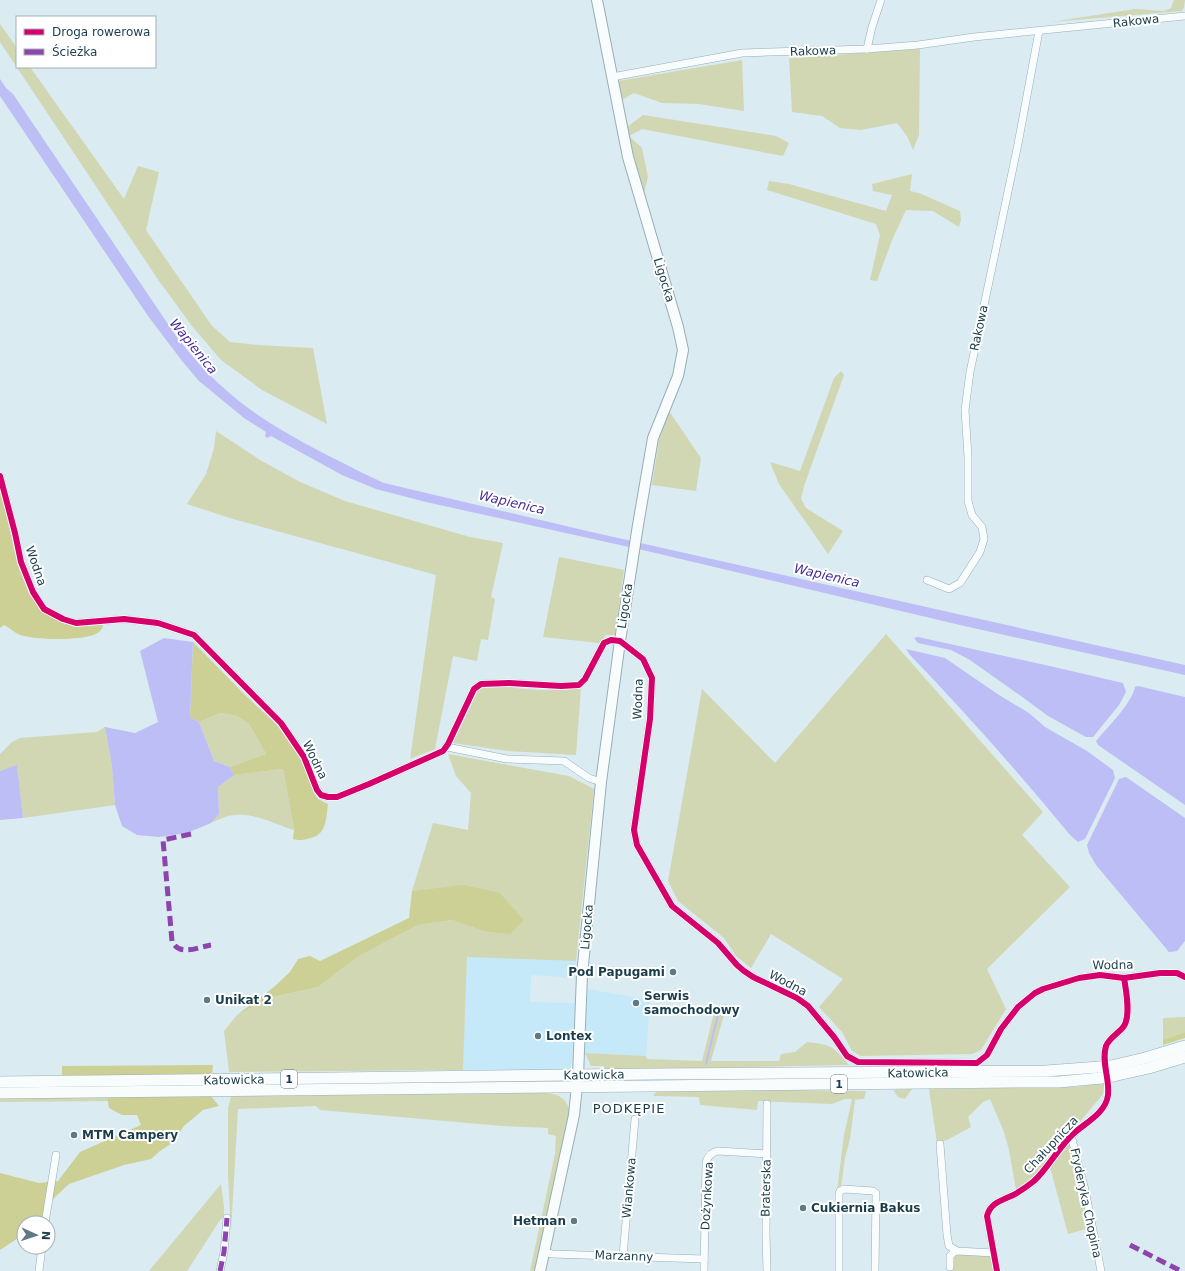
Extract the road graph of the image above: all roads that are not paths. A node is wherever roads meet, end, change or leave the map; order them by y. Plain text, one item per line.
1 (597, 0) edge
2 (881, 0) edge
3 (1185, 16) edge
4 (1039, 31) junction
5 (867, 49) junction
6 (612, 77) junction
7 (0, 476) edge
8 (927, 580) dead end
9 (620, 641) junction
10 (447, 747) junction
11 (601, 782) junction
12 (1185, 977) edge
13 (1124, 978) junction
14 (1185, 1046) edge
15 (1185, 1057) edge
16 (1106, 1072) junction
17 (578, 1076) junction
18 (0, 1082) edge
19 (577, 1087) junction
20 (0, 1093) edge
21 (767, 1104) dead end
22 (635, 1119) dead end
23 (1071, 1136) junction
24 (940, 1144) dead end
25 (767, 1154) junction
26 (56, 1155) dead end
27 (46, 1215) edge
28 (227, 1218) dead end
29 (949, 1246) junction
30 (957, 1251) junction
31 (544, 1252) junction
32 (994, 1253) junction
33 (41, 1255) edge
34 (623, 1256) junction
35 (950, 1256) junction
36 (704, 1259) junction
37 (950, 1267) dead end
38 (39, 1271) edge
39 (220, 1271) edge
40 (540, 1271) edge
41 (704, 1271) edge
42 (767, 1271) edge
43 (839, 1271) edge
44 (875, 1271) edge
45 (997, 1271) edge
46 (1101, 1271) edge

1 - 6 street, Ligocka
2 - 5 street
3 - 4 street, Rakowa
4 - 5 street, Rakowa
4 - 8 street, Rakowa
5 - 6 street, Rakowa
6 - 9 street, Ligocka
7 - 10 street, Wodna
9 - 10 street
9 - 11 street, Ligocka
9 - 13 street, Wodna
10 - 11 street
11 - 17 street, Ligocka
12 - 13 street, Wodna
13 - 23 street, Chałupnicza
14 - 16 main road, Katowicka / 1
15 - 16 main road, Katowicka / 1
16 - 17 main road, Katowicka / 1
16 - 19 main road, Katowicka / 1
17 - 18 main road, Katowicka / 1
17 - 19 street, Ligocka
19 - 20 main road, Katowicka / 1
19 - 31 street, Ligocka
21 - 25 street, Braterska
22 - 34 street, Wiankowa
23 - 32 street, Chałupnicza
23 - 46 street, Fryderyka Chopina
24 - 29 street
25 - 36 street, Dożynkowa
25 - 42 street, Braterska
26 - 27 street
28 - 39 street
29 - 30 street
29 - 35 street
30 - 32 street
30 - 35 street
31 - 34 street, Marzanny
31 - 40 street, Ligocka
32 - 45 street, Chałupnicza
33 - 38 street
34 - 36 street, Marzanny
35 - 37 street
36 - 41 street, Dożynkowa
43 - 44 street

